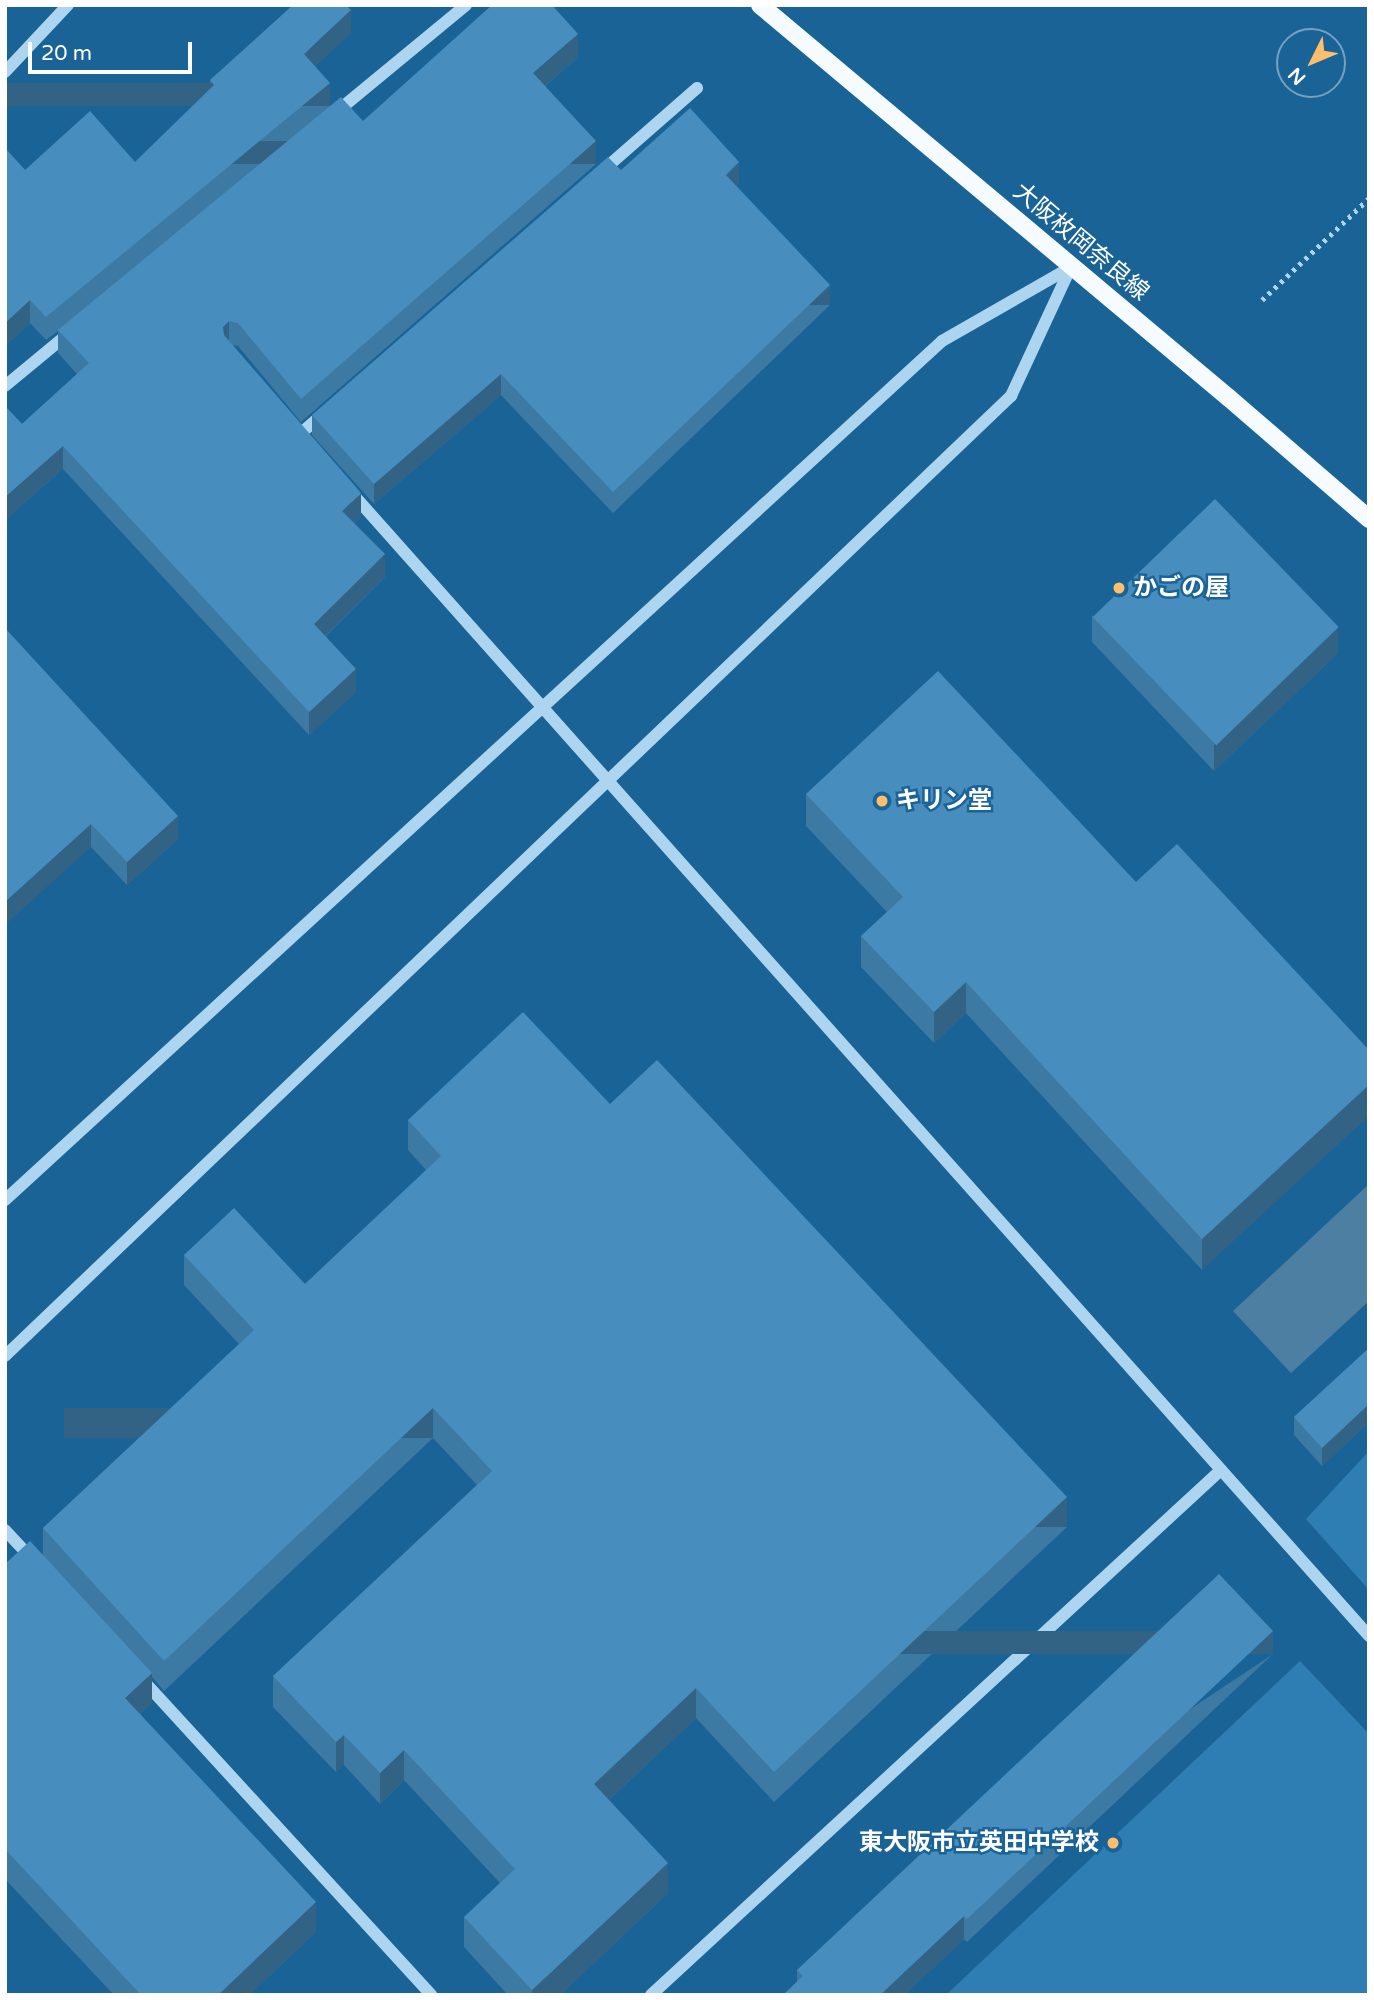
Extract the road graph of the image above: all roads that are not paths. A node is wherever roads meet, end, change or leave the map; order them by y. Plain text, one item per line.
1 (68, 5) edge
2 (466, 5) edge
3 (760, 5) edge
4 (5, 72) edge
5 (697, 88) dead end
6 (327, 120) edge
7 (593, 179) edge
8 (1071, 267) junction
9 (80, 324) edge
10 (5, 386) edge
11 (331, 407) edge
12 (300, 434) edge
13 (345, 485) edge
14 (1369, 519) edge
15 (542, 707) junction
16 (607, 778) junction
17 (5, 1200) edge
18 (5, 1356) edge
19 (1221, 1470) junction
20 (5, 1530) edge
21 (42, 1570) edge
22 (1369, 1636) edge
23 (135, 1671) edge
24 (431, 1995) edge
25 (651, 1995) edge

1 - 4 street
2 - 6 street
3 - 8 main road, 大阪枚岡奈良線
5 - 7 street
8 - 14 main road, 大阪枚岡奈良線
8 - 15 street
8 - 16 street
9 - 10 street
11 - 12 street
13 - 15 street
15 - 16 street
15 - 17 street
16 - 18 street
16 - 19 street
19 - 22 street
19 - 25 street
20 - 21 street
23 - 24 street

